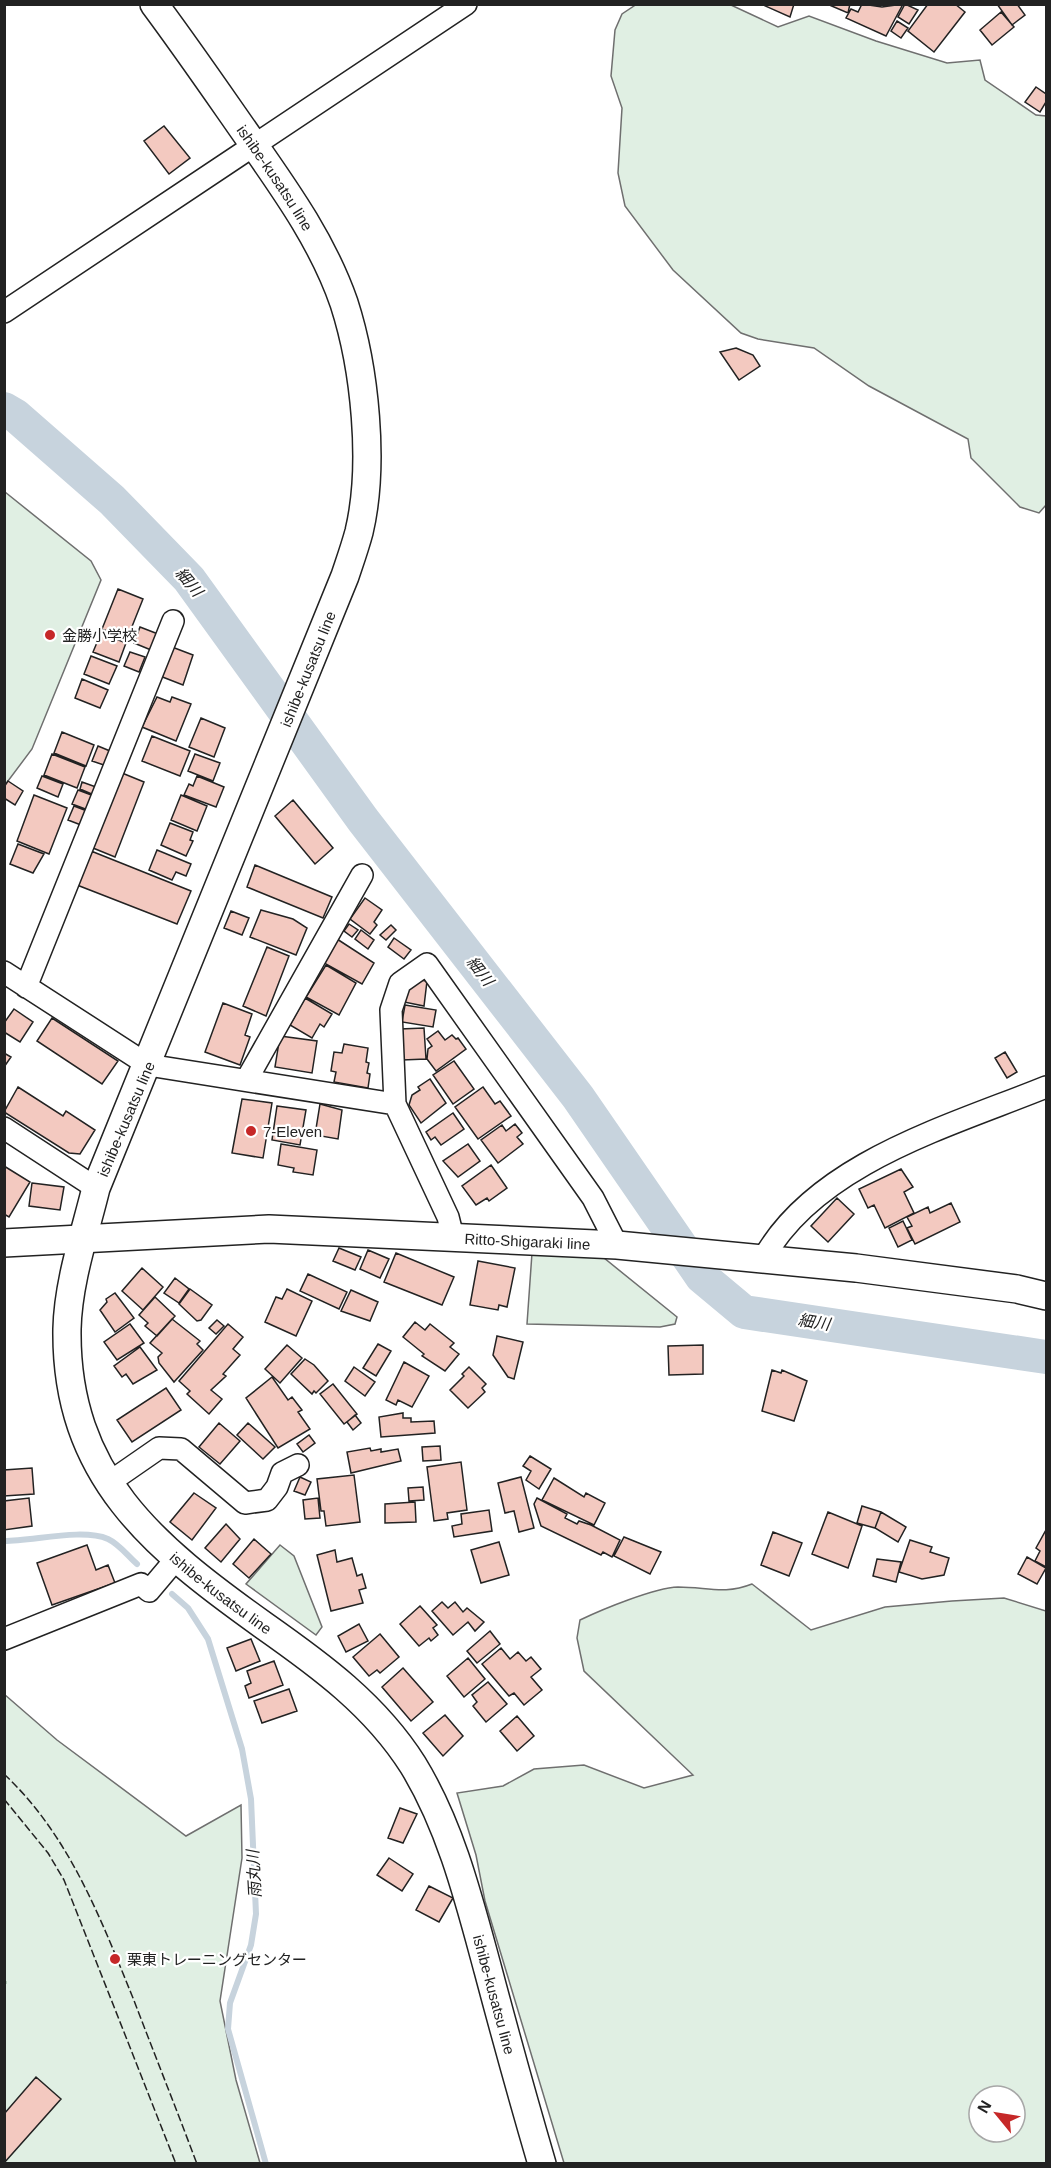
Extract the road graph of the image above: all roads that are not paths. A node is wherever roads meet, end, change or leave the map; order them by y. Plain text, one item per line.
1 (154, 4) edge
2 (466, 4) edge
3 (254, 145) junction
4 (4, 312) edge
5 (173, 621) dead end
6 (362, 875) dead end
7 (4, 972) edge
8 (26, 987) junction
9 (148, 1065) junction
10 (247, 1079) junction
11 (1047, 1087) edge
12 (395, 1104) junction
13 (4, 1128) edge
14 (96, 1188) junction
15 (453, 1237) junction
16 (83, 1238) junction
17 (4, 1243) edge
18 (627, 1247) junction
19 (751, 1258) junction
20 (1047, 1296) edge
21 (298, 1465) dead end
22 (107, 1484) junction
23 (176, 1559) junction
24 (4, 1639) edge
25 (542, 2163) edge

1 - 3 main road, ishibe-kusatsu line
2 - 3 street
3 - 4 street
3 - 9 main road, ishibe-kusatsu line
5 - 8 street
6 - 10 street
7 - 8 street
8 - 9 street
9 - 10 street
9 - 14 main road, ishibe-kusatsu line
10 - 12 street
11 - 19 street
12 - 15 street
12 - 18 street
13 - 14 street
14 - 16 main road, ishibe-kusatsu line
15 - 16 main road, Ritto-Shigaraki line
15 - 18 main road, Ritto-Shigaraki line
16 - 17 main road, Ritto-Shigaraki line
16 - 22 main road, ishibe-kusatsu line
18 - 19 main road, Ritto-Shigaraki line
19 - 20 main road, Ritto-Shigaraki line
21 - 22 street
22 - 23 main road, ishibe-kusatsu line
23 - 24 street
23 - 25 main road, ishibe-kusatsu line

